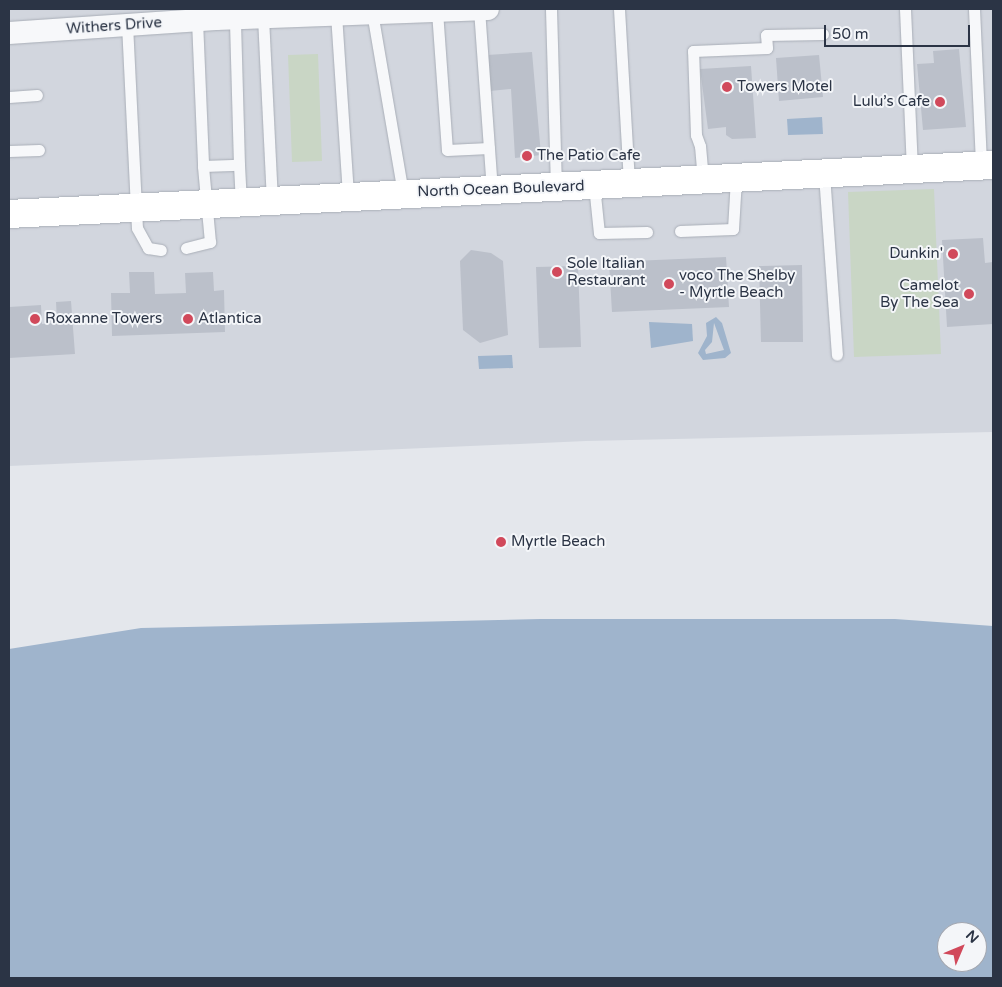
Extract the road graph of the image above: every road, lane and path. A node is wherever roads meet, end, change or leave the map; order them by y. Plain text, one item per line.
1 (479, 9) edge
2 (488, 9) edge
3 (551, 9) edge
4 (619, 9) edge
5 (905, 9) edge
6 (974, 9) edge
7 (424, 10) edge
8 (372, 12) junction
9 (336, 14) junction
10 (216, 17) edge
11 (263, 17) junction
12 (127, 24) junction
13 (9, 33) edge
14 (823, 34) dead end
15 (37, 95) dead end
16 (9, 97) edge
17 (489, 148) junction
18 (39, 150) dead end
19 (9, 151) edge
20 (239, 165) junction
21 (987, 165) edge
22 (203, 166) junction
23 (912, 169) junction
24 (824, 174) junction
25 (736, 178) junction
26 (703, 180) junction
27 (629, 183) junction
28 (594, 185) junction
29 (556, 187) junction
30 (492, 190) junction
31 (403, 193) junction
32 (348, 197) junction
33 (272, 201) junction
34 (241, 203) junction
35 (205, 205) junction
36 (135, 209) junction
37 (9, 214) edge
38 (680, 231) dead end
39 (647, 232) dead end
40 (186, 248) dead end
41 (161, 250) dead end
42 (837, 355) dead end

1 - 2 street, Withers Drive
1 - 7 street, Withers Drive
1 - 17 lane
3 - 29 lane
4 - 27 lane
5 - 23 lane
6 - 21 lane
7 - 8 street, Withers Drive
7 - 17 lane
8 - 9 street, Withers Drive
8 - 31 lane
9 - 11 street, Withers Drive
9 - 32 lane
10 - 11 street, Withers Drive
10 - 12 street, Withers Drive
10 - 20 lane
10 - 22 lane
11 - 33 lane
12 - 13 street, Withers Drive
12 - 36 lane
14 - 26 lane
15 - 16 lane
17 - 30 lane
18 - 19 lane
20 - 22 lane
20 - 34 lane
21 - 23 main road, North Ocean Boulevard
22 - 35 lane
23 - 24 main road, North Ocean Boulevard
24 - 25 main road, North Ocean Boulevard
24 - 42 lane
25 - 26 main road, North Ocean Boulevard
25 - 38 lane
26 - 27 main road, North Ocean Boulevard
27 - 28 main road, North Ocean Boulevard
28 - 29 main road, North Ocean Boulevard
28 - 39 lane
29 - 30 main road, North Ocean Boulevard
30 - 31 main road, North Ocean Boulevard
31 - 32 main road, North Ocean Boulevard
32 - 33 main road, North Ocean Boulevard
33 - 34 main road, North Ocean Boulevard
34 - 35 main road, North Ocean Boulevard
35 - 36 main road, North Ocean Boulevard
35 - 40 lane
36 - 37 main road, North Ocean Boulevard
36 - 41 lane

